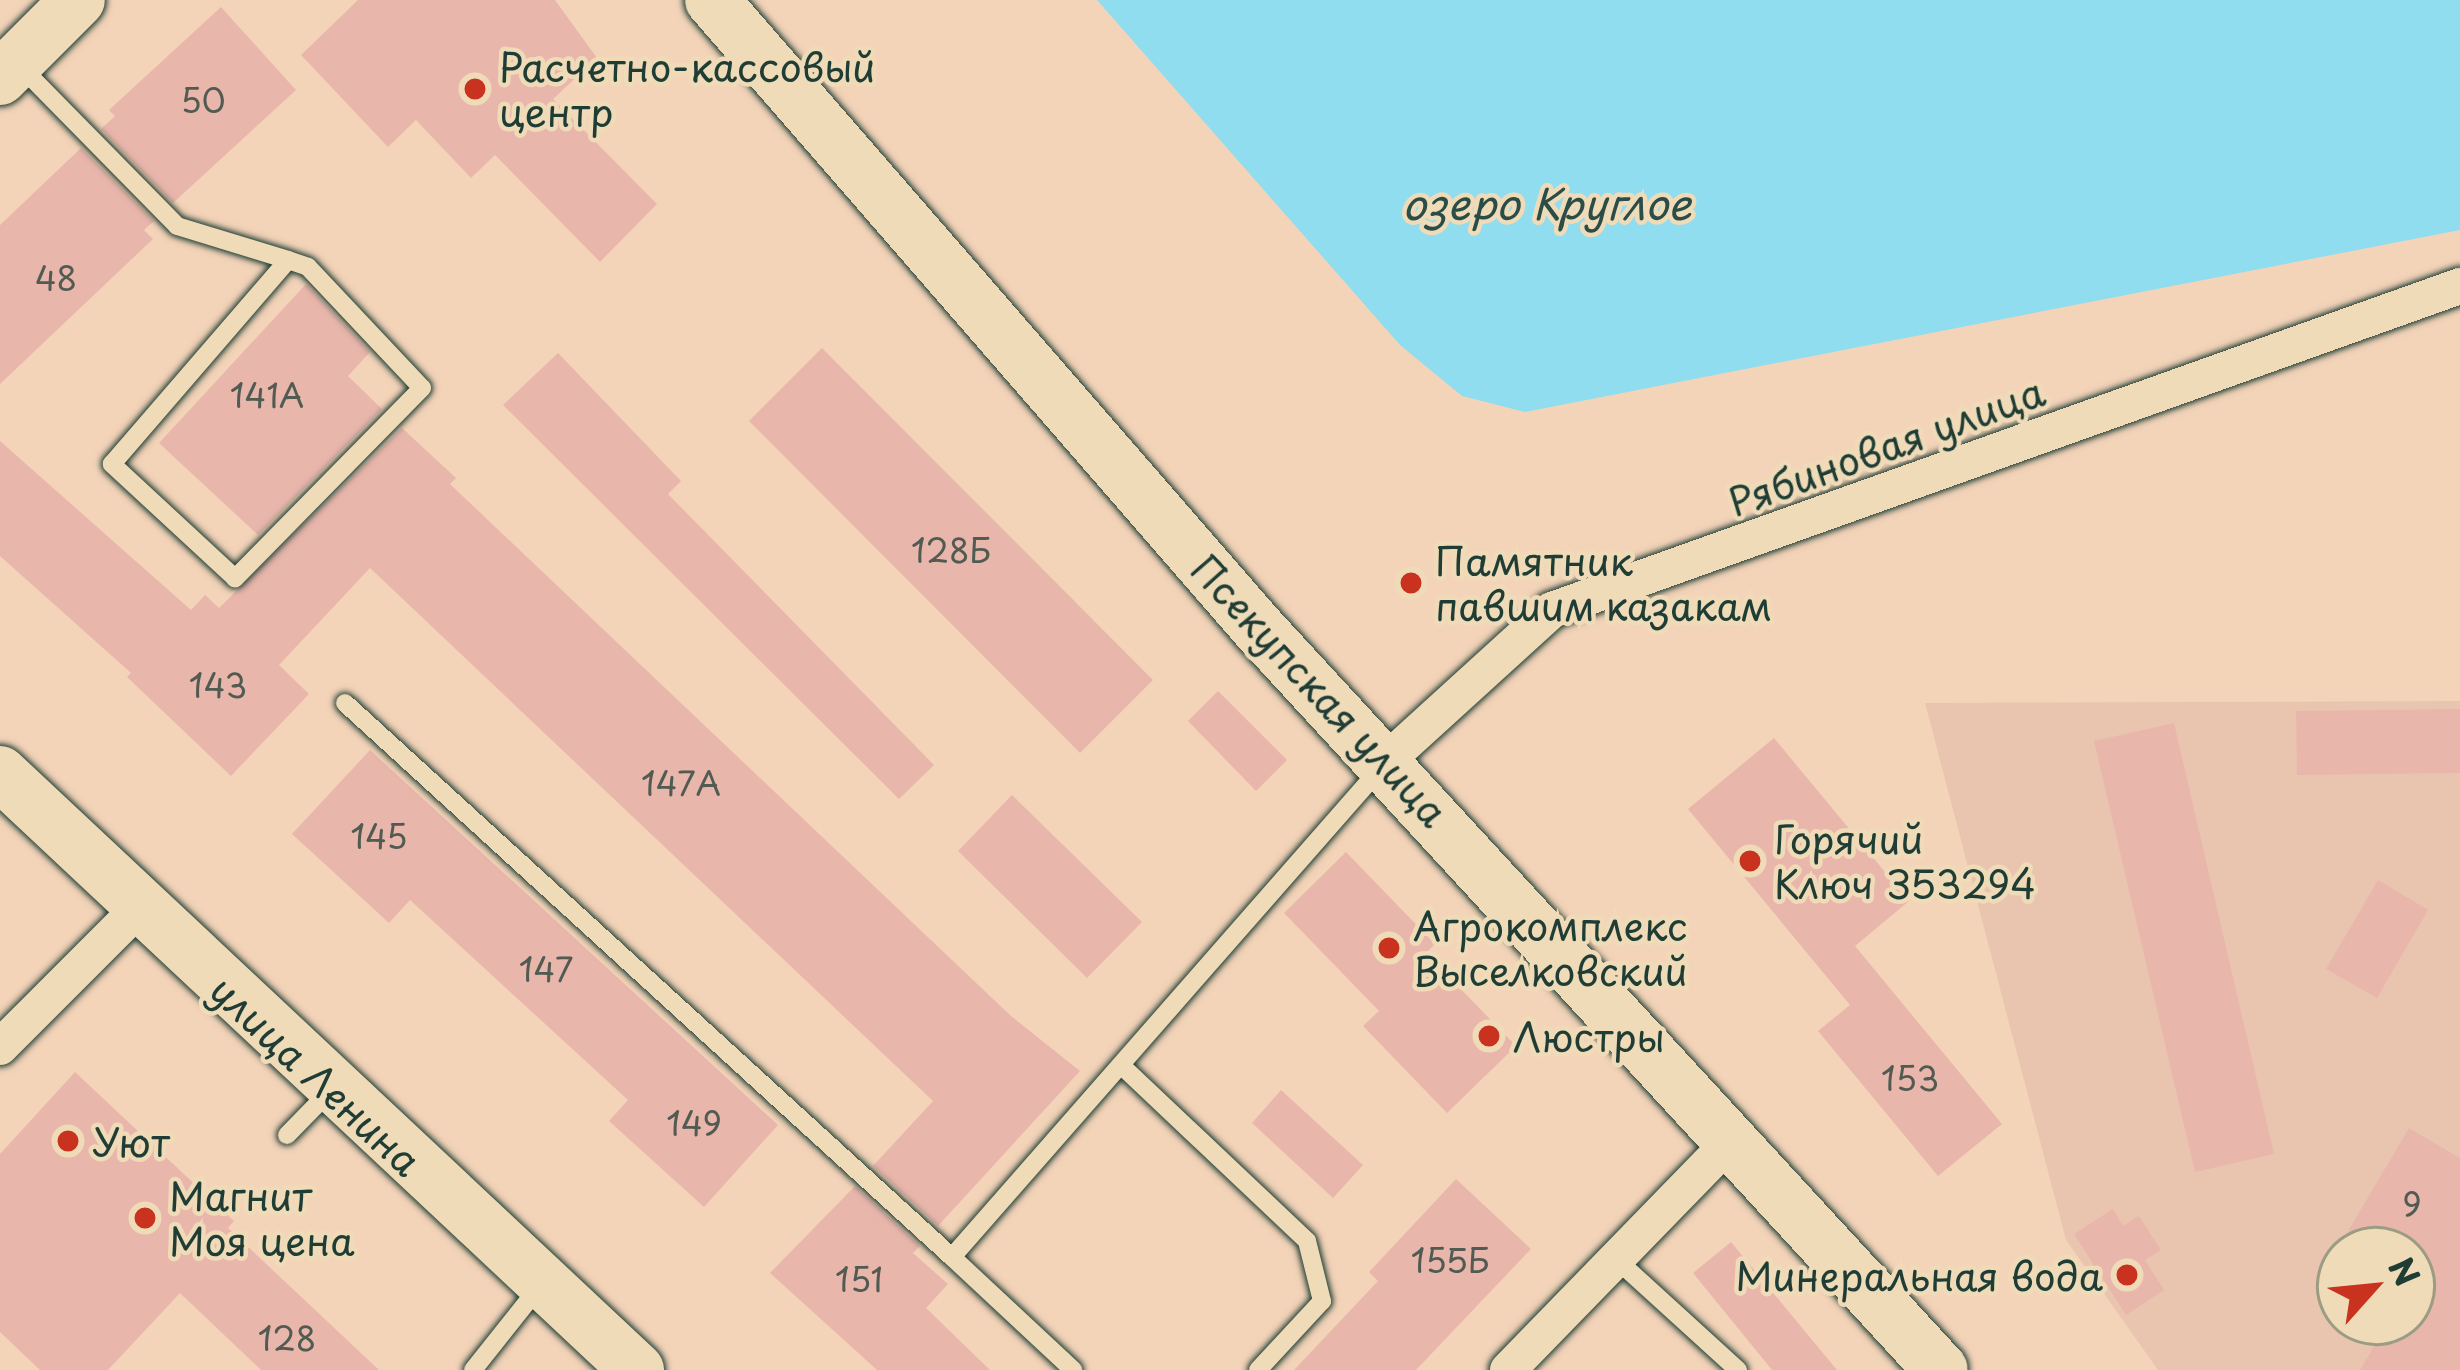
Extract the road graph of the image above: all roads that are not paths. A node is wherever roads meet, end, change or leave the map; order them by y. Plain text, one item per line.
1 (78, 0) edge
2 (712, 0) edge
3 (8, 70) edge
4 (288, 260) junction
5 (2460, 286) edge
6 (345, 703) dead end
7 (1387, 761) junction
8 (0, 773) edge
9 (137, 910) junction
10 (0, 1046) edge
11 (1123, 1067) junction
12 (331, 1090) junction
13 (287, 1136) dead end
14 (1734, 1138) junction
15 (952, 1257) junction
16 (1616, 1259) junction
17 (542, 1283) junction
18 (473, 1370) edge
19 (637, 1370) edge
20 (1073, 1370) edge
21 (1258, 1370) edge
22 (1508, 1370) edge
23 (1738, 1370) edge
24 (1942, 1370) edge

1 - 3 street
2 - 7 street, Псекупская улица
3 - 4 lane
4 - 4 lane
5 - 7 street, Рябиновая улица
6 - 15 lane
7 - 11 lane
7 - 14 street, Псекупская улица
8 - 9 street, улица Ленина
9 - 10 street
9 - 12 street, улица Ленина
11 - 15 lane
11 - 21 lane
12 - 13 lane
12 - 17 street, улица Ленина
14 - 16 street
14 - 24 street, Псекупская улица
15 - 20 lane
16 - 22 street
16 - 23 lane
17 - 18 lane
17 - 19 street, улица Ленина

